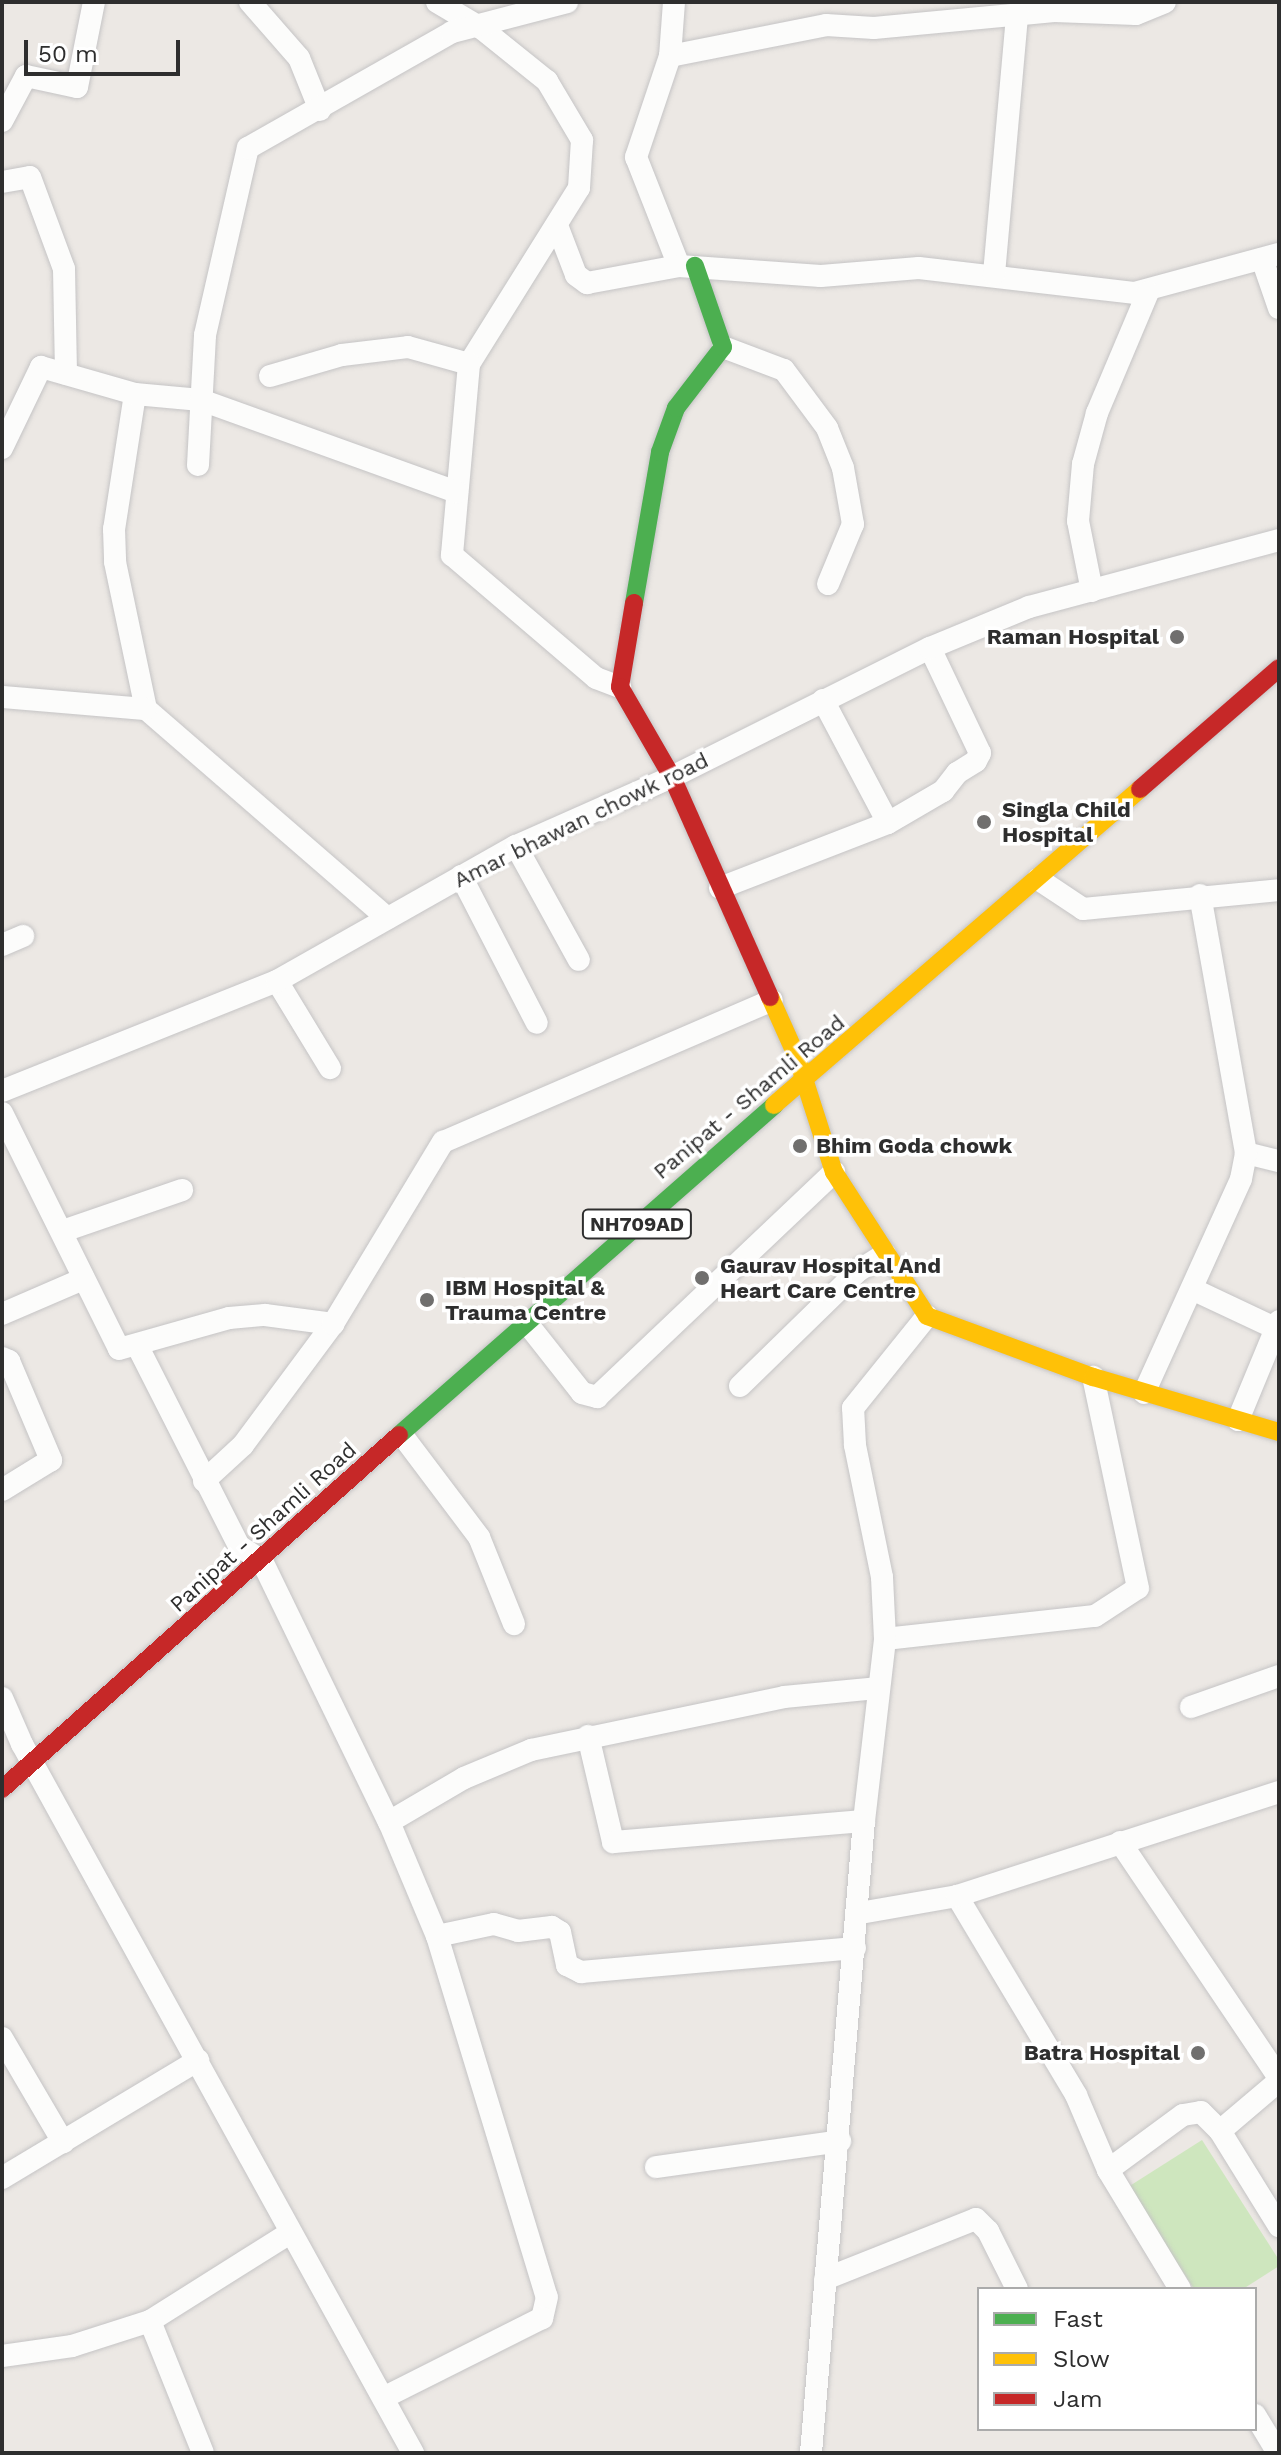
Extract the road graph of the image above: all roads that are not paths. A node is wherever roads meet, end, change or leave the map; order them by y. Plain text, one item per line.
1 (94, 2) edge
2 (250, 2) edge
3 (567, 2) edge
4 (674, 2) edge
5 (1165, 2) edge
6 (442, 4) edge
7 (1017, 14) junction
8 (481, 28) junction
9 (670, 56) junction
10 (320, 110) junction
11 (2, 121) edge
12 (2, 182) edge
13 (558, 228) junction
14 (1270, 256) edge
15 (687, 266) junction
16 (994, 274) junction
17 (1148, 292) junction
18 (1279, 308) edge
19 (723, 347) junction
20 (469, 364) junction
21 (66, 374) junction
22 (270, 376) dead end
23 (135, 394) junction
24 (201, 400) junction
25 (2, 448) edge
26 (198, 465) dead end
27 (457, 492) junction
28 (1279, 540) edge
29 (828, 584) dead end
30 (1092, 591) junction
31 (930, 648) junction
32 (1275, 665) edge
33 (620, 687) junction
34 (2, 697) edge
35 (823, 700) junction
36 (146, 709) junction
37 (672, 777) junction
38 (888, 823) junction
39 (516, 846) junction
40 (461, 876) junction
41 (1004, 879) dead end
42 (1038, 879) junction
43 (720, 888) junction
44 (1279, 890) edge
45 (1200, 895) junction
46 (981, 899) dead end
47 (387, 918) junction
48 (23, 936) dead end
49 (2, 945) edge
50 (579, 960) dead end
51 (277, 981) junction
52 (772, 1000) junction
53 (537, 1023) dead end
54 (330, 1068) dead end
55 (806, 1079) junction
56 (2, 1091) edge
57 (2, 1113) edge
58 (1246, 1153) junction
59 (1279, 1161) edge
60 (834, 1172) junction
61 (182, 1190) dead end
62 (63, 1231) junction
63 (885, 1254) junction
64 (83, 1279) junction
65 (1192, 1289) junction
66 (2, 1314) edge
67 (927, 1316) junction
68 (526, 1322) junction
69 (333, 1324) junction
70 (1278, 1327) edge
71 (138, 1347) junction
72 (2, 1358) edge
73 (1093, 1377) junction
74 (740, 1386) dead end
75 (1144, 1393) junction
76 (1238, 1420) junction
77 (1279, 1432) edge
78 (402, 1435) junction
79 (204, 1481) junction
80 (2, 1490) edge
81 (262, 1561) junction
82 (514, 1624) dead end
83 (885, 1639) junction
84 (1279, 1676) edge
85 (877, 1688) junction
86 (2, 1698) edge
87 (1191, 1707) dead end
88 (588, 1736) junction
89 (28, 1738) junction
90 (2, 1759) edge
91 (34, 1765) junction
92 (2, 1789) edge
93 (1279, 1792) edge
94 (864, 1821) junction
95 (389, 1822) junction
96 (1120, 1842) junction
97 (957, 1896) junction
98 (860, 1913) junction
99 (437, 1936) junction
100 (855, 1948) junction
101 (2, 2038) edge
102 (198, 2060) junction
103 (1279, 2079) edge
104 (1220, 2131) junction
105 (840, 2141) junction
106 (63, 2142) junction
107 (656, 2167) dead end
108 (1108, 2170) junction
109 (2, 2178) edge
110 (1279, 2226) edge
111 (290, 2233) junction
112 (825, 2279) junction
113 (1016, 2287) edge
114 (1179, 2287) edge
115 (150, 2321) junction
116 (2, 2356) edge
117 (385, 2397) junction
118 (1257, 2418) edge
119 (203, 2453) edge
120 (413, 2453) edge
121 (811, 2453) edge
122 (1278, 2453) edge

1 - 11 street
2 - 10 street
3 - 8 street
4 - 9 street
5 - 7 street
6 - 8 street
7 - 9 street
7 - 16 street
8 - 10 street
8 - 13 street
9 - 15 street
10 - 24 street
12 - 21 street
13 - 15 street
13 - 20 street
14 - 17 street
14 - 18 street
15 - 16 street
15 - 19 main road
16 - 17 street
17 - 30 street
19 - 29 street
19 - 33 main road
20 - 22 street
20 - 27 street
21 - 23 street
21 - 25 street
23 - 24 street
23 - 36 street
24 - 26 street
24 - 27 street
27 - 33 street
28 - 30 street, Amar bhawan chowk road
30 - 31 street, Amar bhawan chowk road
31 - 35 street, Amar bhawan chowk road
31 - 38 street
32 - 42 main road, Panipat - Shamli Road / NH709AD
33 - 37 main road
34 - 36 street
35 - 37 street, Amar bhawan chowk road
35 - 38 street
36 - 47 street
37 - 39 street, Amar bhawan chowk road
37 - 43 main road
38 - 43 street
39 - 40 street, Amar bhawan chowk road
39 - 50 street
40 - 47 street, Amar bhawan chowk road
40 - 53 street
41 - 46 main road
42 - 45 street
42 - 55 main road, Panipat - Shamli Road / NH709AD
43 - 52 main road
44 - 45 street
45 - 58 street
47 - 51 street, Amar bhawan chowk road
48 - 49 street
51 - 54 street
51 - 56 street, Amar bhawan chowk road
52 - 55 main road
52 - 69 street
55 - 60 main road
55 - 68 main road, Panipat - Shamli Road / NH709AD
57 - 62 street
58 - 59 street
58 - 65 street
60 - 63 main road
60 - 68 street
61 - 62 street
62 - 64 street
63 - 67 main road
63 - 74 street
64 - 66 street
64 - 71 street
65 - 70 street
65 - 75 street
67 - 73 main road
67 - 83 street
68 - 78 main road, Panipat - Shamli Road / NH709AD
69 - 71 street
69 - 79 street
70 - 76 street
71 - 79 street
72 - 80 street
73 - 75 main road
73 - 83 street
75 - 76 main road
76 - 77 main road
78 - 81 main road, Panipat - Shamli Road / NH709AD
78 - 82 street
79 - 81 street
81 - 91 main road, Panipat - Shamli Road / NH709AD
81 - 95 street
83 - 85 street
84 - 87 street
85 - 88 street
85 - 94 street
86 - 89 street
88 - 94 street
88 - 95 street
89 - 90 main road
89 - 91 street
91 - 92 main road, Panipat - Shamli Road / NH709AD
91 - 102 street
93 - 96 street
94 - 98 street
95 - 99 street
96 - 97 street
96 - 103 street
97 - 98 street
97 - 108 street
98 - 100 street
99 - 100 street
99 - 117 street
100 - 105 street
101 - 106 street
102 - 106 street
102 - 111 street
103 - 104 street
104 - 108 street
104 - 110 street
105 - 107 street
105 - 112 street
106 - 109 street
108 - 114 street
111 - 115 street
111 - 117 street
112 - 113 street
112 - 121 street
115 - 116 street
115 - 119 street
117 - 120 street
118 - 122 street

